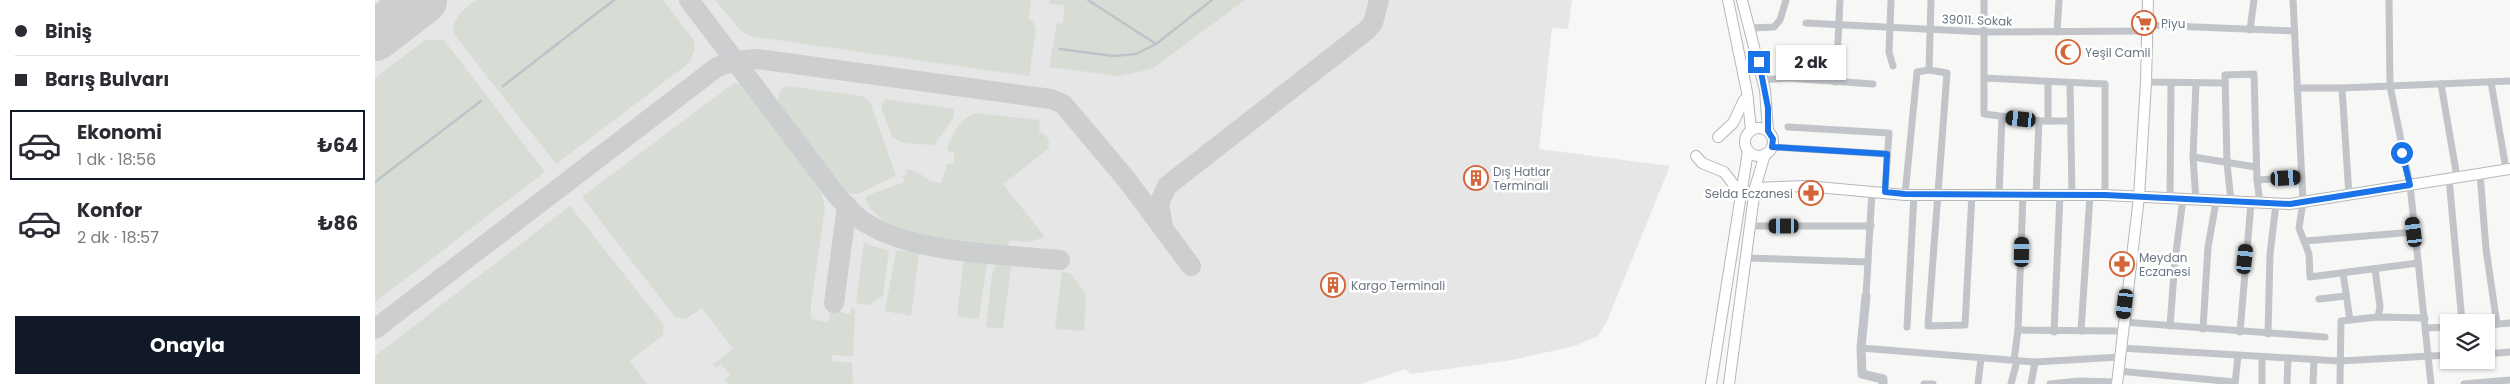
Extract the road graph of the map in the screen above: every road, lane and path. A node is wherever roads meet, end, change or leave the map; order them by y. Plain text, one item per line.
1 (1728, 0) edge
2 (1742, 0) edge
3 (1786, 0) edge
4 (1840, 0) edge
5 (1891, 0) edge
6 (1931, 0) edge
7 (1984, 0) edge
8 (2059, 0) edge
9 (2148, 0) edge
10 (2255, 0) edge
11 (2293, 0) edge
12 (2389, 0) edge
13 (1806, 23) dead end
14 (1839, 25) junction
15 (1750, 28) junction
16 (1890, 28) junction
17 (2147, 28) junction
18 (1929, 30) junction
19 (2250, 30) junction
20 (2294, 31) junction
21 (1984, 32) junction
22 (2057, 32) junction
23 (1893, 66) dead end
24 (1929, 70) junction
25 (1984, 78) junction
26 (1763, 80) junction
27 (2510, 81) edge
28 (1836, 82) junction
29 (2048, 82) junction
30 (2146, 82) junction
31 (2225, 82) junction
32 (2491, 82) junction
33 (2071, 83) junction
34 (2171, 83) junction
35 (2196, 83) junction
36 (1873, 84) dead end
37 (2441, 84) junction
38 (2390, 86) junction
39 (2297, 88) junction
40 (2342, 88) junction
41 (1748, 98) junction
42 (2002, 117) junction
43 (2039, 121) junction
44 (2048, 121) junction
45 (2071, 121) junction
46 (1788, 126) dead end
47 (1751, 130) junction
48 (1768, 131) junction
49 (1718, 137) dead end
50 (1748, 151) junction
51 (1769, 151) junction
52 (1887, 154) junction
53 (1696, 156) dead end
54 (2193, 157) junction
55 (2227, 163) junction
56 (2256, 167) junction
57 (2508, 169) edge
58 (2480, 173) junction
59 (2301, 177) junction
60 (2453, 178) junction
61 (2257, 180) junction
62 (2410, 185) junction
63 (1755, 188) junction
64 (1872, 190) junction
65 (1885, 192) junction
66 (1740, 193) junction
67 (1909, 194) junction
68 (1937, 194) junction
69 (1972, 194) junction
70 (1999, 195) junction
71 (2023, 195) junction
72 (2036, 195) junction
73 (2060, 195) junction
74 (2072, 195) junction
75 (2090, 195) junction
76 (2105, 195) junction
77 (2349, 196) junction
78 (2139, 197) junction
79 (2170, 199) junction
80 (2183, 200) junction
81 (2196, 201) junction
82 (2215, 202) junction
83 (2231, 202) junction
84 (2303, 202) junction
85 (2255, 203) junction
86 (2276, 204) junction
87 (1749, 226) junction
88 (1871, 226) junction
89 (2414, 232) junction
90 (2305, 241) junction
91 (1746, 258) junction
92 (1868, 262) junction
93 (2418, 263) junction
94 (2375, 269) junction
95 (2343, 273) junction
96 (1866, 296) joint
97 (2346, 296) junction
98 (2319, 299) dead end
99 (2462, 314) edge
100 (2378, 317) junction
101 (2425, 318) junction
102 (2350, 320) junction
103 (2510, 323) edge
104 (2497, 324) joint
105 (2122, 326) junction
106 (2170, 326) junction
107 (1907, 327) dead end
108 (2440, 327) edge
109 (2426, 328) junction
110 (2203, 329) junction
111 (2018, 330) junction
112 (2081, 331) junction
113 (2054, 332) junction
114 (2240, 332) junction
115 (2268, 334) junction
116 (2325, 337) dead end
117 (1861, 348) junction
118 (2120, 352) junction
119 (2510, 352) edge
120 (2495, 353) edge
121 (2238, 356) junction
122 (2429, 356) junction
123 (2440, 356) edge
124 (1981, 358) junction
125 (2262, 358) junction
126 (2288, 359) junction
127 (2016, 360) junction
128 (2314, 360) junction
129 (2339, 361) junction
130 (2035, 362) junction
131 (2117, 379) edge
132 (2510, 380) edge
133 (2216, 382) edge
134 (2235, 383) edge
135 (1711, 384) edge
136 (1729, 384) edge
137 (1883, 384) edge
138 (1924, 384) edge
139 (1933, 384) edge
140 (1978, 384) edge
141 (2011, 384) edge
142 (2031, 384) edge
143 (2050, 384) edge
144 (2262, 384) edge
145 (2287, 384) edge
146 (2313, 384) edge
147 (2340, 384) edge
148 (2431, 384) edge
149 (2464, 384) edge

1 - 41 main road
2 - 15 main road
3 - 15 street
4 - 14 street
5 - 16 street
6 - 18 street
7 - 21 street
8 - 22 street
9 - 17 main road
10 - 19 street
11 - 20 street
12 - 38 street
13 - 14 street, 39011. Sokak
14 - 16 street, 39011. Sokak
14 - 28 street
15 - 26 main road
16 - 18 street, 39011. Sokak
16 - 23 street
17 - 19 street, 39011. Sokak
17 - 22 street, 39011. Sokak
17 - 30 main road
18 - 21 street, 39011. Sokak
18 - 24 street
19 - 20 street, 39011. Sokak
20 - 39 street
21 - 22 street, 39011. Sokak
21 - 25 street
24 - 67 street
24 - 68 street
25 - 29 street
25 - 42 street
26 - 28 street
26 - 48 main road
27 - 32 street
28 - 36 street
29 - 33 street
29 - 44 street
30 - 34 street
30 - 78 main road
31 - 35 street
31 - 55 street
31 - 56 street
32 - 37 street
32 - 57 street
33 - 45 street
33 - 76 street
34 - 35 street
34 - 79 street
35 - 54 street
37 - 38 street
37 - 60 street
38 - 40 street
38 - 62 street
39 - 40 street
39 - 59 street
40 - 77 street
41 - 47 main road
41 - 49 main road
42 - 43 street
42 - 70 street
43 - 44 street
43 - 72 street
44 - 45 street
45 - 74 street
46 - 52 street
47 - 48 main road
47 - 50 main road
48 - 51 main road
50 - 51 main road
50 - 66 main road
51 - 52 street
51 - 63 main road
52 - 65 street
53 - 66 main road
54 - 55 street
54 - 81 street
55 - 56 street
55 - 83 street
56 - 61 street
57 - 58 main road
58 - 60 main road
58 - 104 street
59 - 61 street
59 - 84 street
60 - 62 main road
60 - 99 street
61 - 85 street
62 - 77 main road
62 - 89 street
63 - 64 main road
63 - 87 main road
64 - 65 main road
64 - 88 street
65 - 67 main road
66 - 135 main road
67 - 68 main road
67 - 107 street
68 - 69 main road
68 - 69 street
69 - 70 main road
70 - 71 main road
71 - 72 main road
71 - 111 street
72 - 73 main road
73 - 74 main road
73 - 113 street
74 - 75 main road
75 - 76 main road
75 - 112 street
76 - 78 main road
77 - 84 main road
78 - 79 main road
78 - 105 main road
79 - 80 main road
80 - 81 main road
80 - 106 street
81 - 82 main road
82 - 83 main road
82 - 110 street
83 - 85 main road
84 - 86 main road
84 - 90 street
85 - 86 main road
85 - 114 street
86 - 115 street
87 - 88 street
87 - 91 main road
88 - 92 street
89 - 90 street
89 - 93 street
90 - 95 street
91 - 92 street
91 - 136 main road
92 - 96 street
93 - 94 street
93 - 101 street
94 - 95 street
94 - 100 street
95 - 97 street
96 - 117 street
97 - 98 street
97 - 102 street
100 - 101 street
100 - 102 street
101 - 109 street
102 - 129 street
103 - 104 street
105 - 106 street
105 - 112 street
105 - 118 main road
106 - 110 street
108 - 109 street
109 - 122 street
110 - 114 street
111 - 113 street
111 - 127 street
112 - 113 street
114 - 115 street
115 - 116 street
117 - 124 street
117 - 137 street
118 - 121 street
118 - 130 street
118 - 131 main road
119 - 120 street
121 - 125 street
121 - 134 street
122 - 123 street
122 - 129 street
122 - 148 street
124 - 127 street
124 - 140 street
125 - 126 street
125 - 144 street
126 - 128 street
126 - 145 street
127 - 130 street
127 - 141 street
128 - 129 street
128 - 146 street
129 - 147 street
130 - 142 street
131 - 133 street
131 - 143 street
132 - 149 street
133 - 134 street
138 - 139 street

